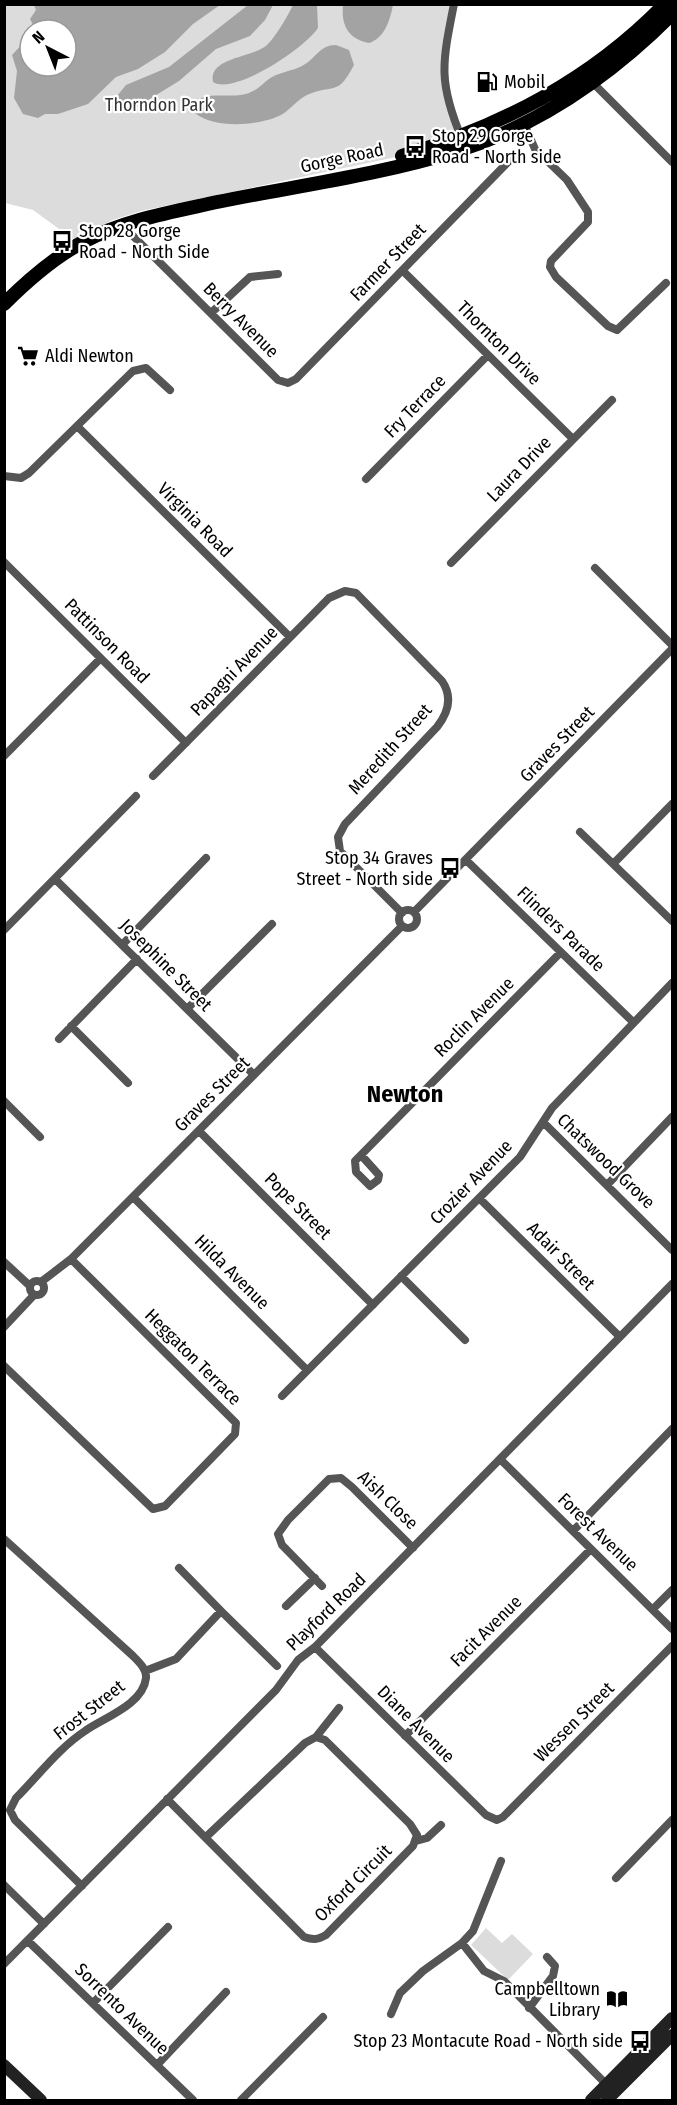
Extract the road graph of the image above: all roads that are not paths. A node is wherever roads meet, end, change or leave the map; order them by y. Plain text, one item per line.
1 (454, 4) edge
2 (664, 4) edge
3 (672, 14) edge
4 (592, 84) junction
5 (524, 124) junction
6 (463, 142) junction
7 (671, 156) edge
8 (509, 161) dead end
9 (123, 225) junction
10 (403, 271) junction
11 (278, 274) dead end
12 (666, 283) dead end
13 (4, 293) edge
14 (4, 304) edge
15 (211, 313) junction
16 (488, 355) junction
17 (288, 383) joint
18 (170, 390) dead end
19 (612, 400) dead end
20 (77, 426) junction
21 (572, 438) junction
22 (4, 476) edge
23 (366, 479) dead end
24 (4, 562) edge
25 (451, 563) dead end
26 (595, 568) dead end
27 (339, 592) joint
28 (290, 637) junction
29 (672, 647) edge
30 (100, 659) junction
31 (186, 743) junction
32 (4, 756) edge
33 (153, 776) dead end
34 (136, 796) dead end
35 (672, 804) edge
36 (580, 832) dead end
37 (206, 858) dead end
38 (466, 860) junction
39 (614, 863) junction
40 (55, 879) junction
41 (402, 912) junction
42 (414, 912) junction
43 (672, 921) edge
44 (272, 924) dead end
45 (402, 926) junction
46 (4, 930) edge
47 (122, 945) junction
48 (561, 952) junction
49 (136, 959) junction
50 (672, 983) edge
51 (187, 1010) junction
52 (633, 1022) junction
53 (71, 1026) junction
54 (59, 1039) dead end
55 (254, 1075) junction
56 (128, 1083) dead end
57 (4, 1101) edge
58 (543, 1122) junction
59 (671, 1122) edge
60 (199, 1131) junction
61 (40, 1137) dead end
62 (361, 1155) dead end
63 (607, 1185) junction
64 (133, 1197) junction
65 (479, 1198) junction
66 (672, 1250) edge
67 (71, 1259) junction
68 (4, 1262) edge
69 (401, 1276) junction
70 (41, 1282) junction
71 (672, 1284) edge
72 (30, 1286) junction
73 (34, 1295) junction
74 (373, 1305) junction
75 (4, 1327) edge
76 (620, 1337) junction
77 (465, 1340) dead end
78 (4, 1366) edge
79 (307, 1370) junction
80 (282, 1396) dead end
81 (672, 1429) edge
82 (500, 1459) junction
83 (573, 1531) junction
84 (4, 1539) edge
85 (413, 1548) junction
86 (591, 1549) junction
87 (179, 1568) dead end
88 (315, 1578) junction
89 (322, 1586) dead end
90 (672, 1590) edge
91 (286, 1606) dead end
92 (653, 1609) junction
93 (221, 1611) junction
94 (672, 1629) edge
95 (672, 1646) edge
96 (315, 1647) junction
97 (277, 1666) dead end
98 (145, 1671) junction
99 (339, 1708) dead end
100 (405, 1736) junction
101 (316, 1737) junction
102 (167, 1799) junction
103 (497, 1820) joint
104 (672, 1820) edge
105 (441, 1825) dead end
106 (206, 1837) junction
107 (416, 1840) junction
108 (501, 1861) dead end
109 (616, 1878) dead end
110 (4, 1885) edge
111 (82, 1886) junction
112 (44, 1924) junction
113 (168, 1927) dead end
114 (27, 1941) junction
115 (462, 1943) junction
116 (547, 1957) dead end
117 (4, 1964) edge
118 (226, 1992) dead end
119 (93, 2003) junction
120 (529, 2008) junction
121 (391, 2014) dead end
122 (323, 2017) dead end
123 (672, 2018) edge
124 (672, 2035) edge
125 (4, 2065) edge
126 (157, 2065) junction
127 (4, 2076) edge
128 (610, 2092) edge
129 (30, 2100) edge
130 (41, 2100) edge
131 (193, 2100) edge
132 (241, 2100) edge
133 (591, 2100) edge

1 - 6 street
2 - 6 main road, Gorge Road
3 - 4 main road, Gorge Road
4 - 5 main road, Gorge Road
4 - 7 street
5 - 6 main road, Gorge Road
5 - 12 street
6 - 9 main road, Gorge Road
6 - 13 main road, Gorge Road
8 - 10 street, Farmer Street
9 - 14 main road, Gorge Road
9 - 15 street, Berry Avenue
10 - 16 street, Thornton Drive
10 - 17 street, Farmer Street
11 - 15 street
15 - 17 street, Berry Avenue
16 - 21 street, Thornton Drive
16 - 23 street, Fry Terrace
18 - 20 street
19 - 21 street, Laura Drive
20 - 22 street
20 - 28 street, Virginia Road
21 - 25 street, Laura Drive
24 - 30 street, Pattinson Road
26 - 29 street
27 - 28 street, Papagni Avenue
27 - 41 street, Meredith Street
28 - 31 street, Papagni Avenue
29 - 38 street, Graves Street
30 - 31 street, Pattinson Road
30 - 32 street
31 - 33 street, Papagni Avenue
34 - 40 street
35 - 39 street
36 - 39 street
37 - 47 street
38 - 42 street, Graves Street
38 - 48 street, Flinders Parade
39 - 43 street
40 - 46 street
40 - 47 street, Josephine Street
41 - 42 street
41 - 45 street
42 - 45 street
44 - 51 street
45 - 55 street, Graves Street
47 - 49 street, Josephine Street
48 - 52 street, Flinders Parade
48 - 62 street, Roclin Avenue
49 - 51 street, Josephine Street
49 - 53 street
50 - 52 street, Crozier Avenue
51 - 55 street, Josephine Street
52 - 58 street, Crozier Avenue
53 - 54 street
53 - 56 street
55 - 60 street, Graves Street
57 - 61 street
58 - 63 street, Chatswood Grove
58 - 65 street, Crozier Avenue
59 - 63 street
60 - 64 street, Graves Street
60 - 74 street, Pope Street
63 - 66 street, Chatswood Grove
64 - 67 street, Graves Street
64 - 79 street, Hilda Avenue
65 - 69 street, Crozier Avenue
65 - 76 street, Adair Street
67 - 70 street, Graves Street
67 - 78 street, Heggaton Terrace
68 - 72 street
69 - 74 street, Crozier Avenue
69 - 77 street
70 - 72 street
70 - 73 street
71 - 76 street, Playford Road
72 - 73 street
73 - 75 street
74 - 79 street, Crozier Avenue
76 - 82 street, Playford Road
79 - 80 street, Crozier Avenue
81 - 83 street
82 - 83 street, Forest Avenue
82 - 85 street, Playford Road
83 - 86 street, Forest Avenue
84 - 98 street, Frost Street
85 - 88 street, Aish Close
85 - 96 street, Playford Road
86 - 92 street, Forest Avenue
86 - 100 street, Facit Avenue
87 - 93 street
88 - 89 street, Aish Close
88 - 91 street
90 - 92 street
92 - 94 street, Forest Avenue
93 - 97 street
93 - 98 street
95 - 103 street, Wessen Street
96 - 100 street, Diane Avenue
96 - 102 street, Playford Road
98 - 111 street, Frost Street
99 - 101 street
100 - 103 street, Diane Avenue
101 - 106 street
101 - 107 street, Oxford Circuit
102 - 106 street, Oxford Circuit
102 - 111 street, Playford Road
104 - 109 street
105 - 107 street, Oxford Circuit
106 - 107 street, Oxford Circuit
108 - 115 street
110 - 112 street
111 - 112 street, Playford Road
112 - 114 street, Playford Road
113 - 119 street
114 - 117 street, Playford Road
114 - 119 street, Sorrento Avenue
115 - 120 street
115 - 121 street
116 - 120 street
118 - 126 street
119 - 126 street, Sorrento Avenue
120 - 128 street
122 - 132 street
123 - 128 main road
124 - 128 main road
125 - 130 main road
126 - 131 street, Sorrento Avenue
127 - 129 main road
128 - 133 main road

